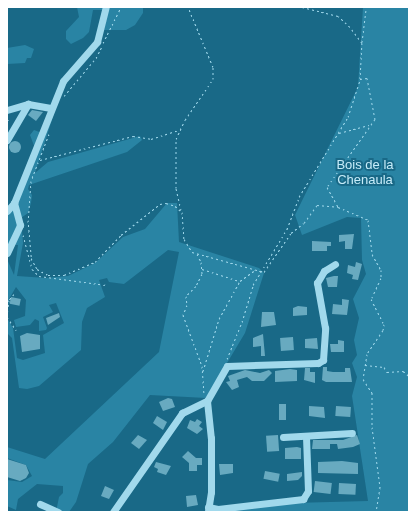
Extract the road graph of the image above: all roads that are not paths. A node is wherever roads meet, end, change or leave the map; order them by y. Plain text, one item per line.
1 (106, 7) edge
2 (28, 104) junction
3 (51, 108) junction
4 (7, 110) edge
5 (7, 140) edge
6 (14, 203) junction
7 (7, 211) edge
8 (7, 253) edge
9 (335, 264) dead end
10 (207, 401) junction
11 (352, 432) dead end
12 (306, 436) junction
13 (283, 437) dead end
14 (40, 504) dead end
15 (208, 510) edge
16 (58, 512) edge
17 (113, 512) edge

1 - 3 street
2 - 3 street
2 - 4 street
2 - 5 street
3 - 6 street
6 - 7 street
6 - 8 street
9 - 10 street
10 - 15 street
10 - 17 street
11 - 12 street
12 - 13 street
12 - 15 street
14 - 16 street

